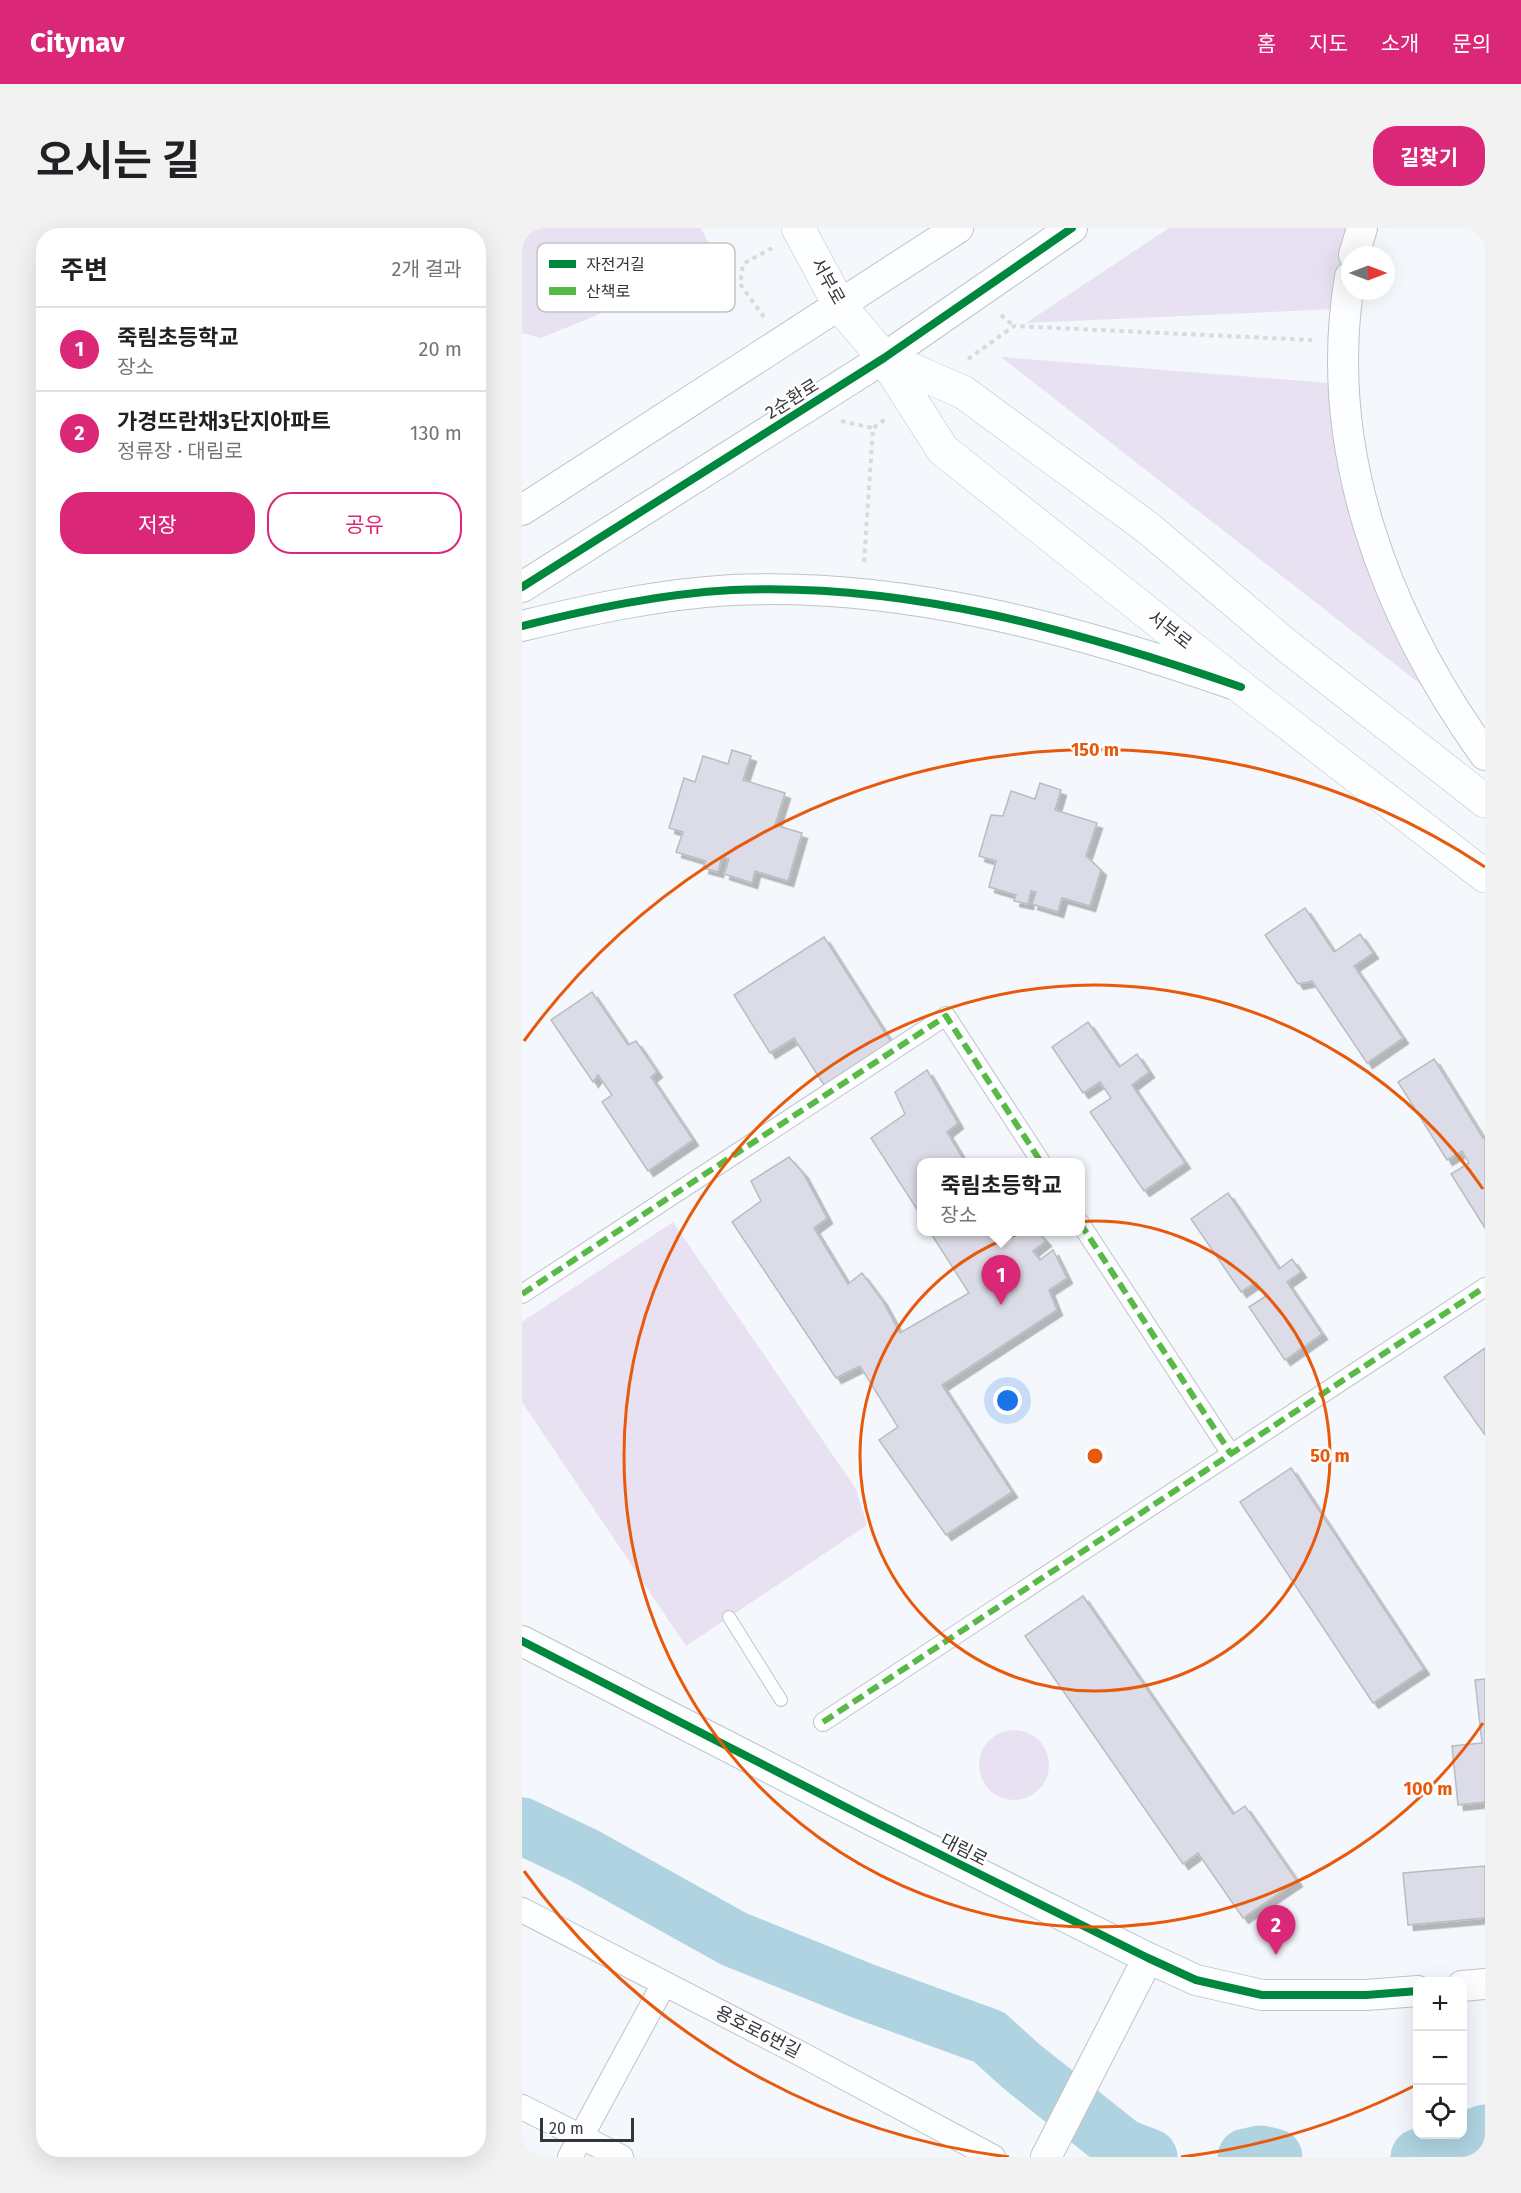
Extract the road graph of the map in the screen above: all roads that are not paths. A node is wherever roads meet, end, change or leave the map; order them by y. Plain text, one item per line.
1 (798, 228) edge
2 (958, 228) edge
3 (1072, 228) edge
4 (1362, 228) edge
5 (1357, 246) edge
6 (1346, 300) edge
7 (840, 306) junction
8 (884, 358) junction
9 (522, 510) edge
10 (522, 586) edge
11 (522, 626) edge
12 (1241, 687) junction
13 (1485, 755) edge
14 (1485, 801) edge
15 (1485, 876) edge
16 (1038, 1158) edge
17 (1085, 1231) edge
18 (1485, 1287) edge
19 (522, 1294) edge
20 (1231, 1454) junction
21 (729, 1617) dead end
22 (522, 1641) edge
23 (781, 1701) dead end
24 (823, 1722) dead end
25 (522, 1910) edge
26 (1148, 1958) junction
27 (1485, 1984) edge
28 (1467, 1986) edge
29 (1413, 1990) edge
30 (660, 1991) dead end
31 (522, 2107) edge
32 (581, 2136) junction
33 (1047, 2154) edge
34 (570, 2157) edge
35 (621, 2157) edge
36 (993, 2157) edge

1 - 7 main road, 서부로
2 - 7 street
3 - 8 street, 2순환로
4 - 5 street
6 - 13 street
7 - 8 main road, 서부로
7 - 9 street
8 - 10 street, 2순환로
8 - 12 main road, 서부로
8 - 14 main road, 서부로
11 - 12 street
12 - 15 main road, 서부로
16 - 19 street
17 - 20 street
18 - 20 street
20 - 24 street
21 - 23 lane
22 - 26 street, 대림로
25 - 36 street, 용호로6번길
26 - 29 street, 대림로
26 - 33 street
27 - 28 street
30 - 32 street
31 - 32 street
32 - 34 street
32 - 35 street

